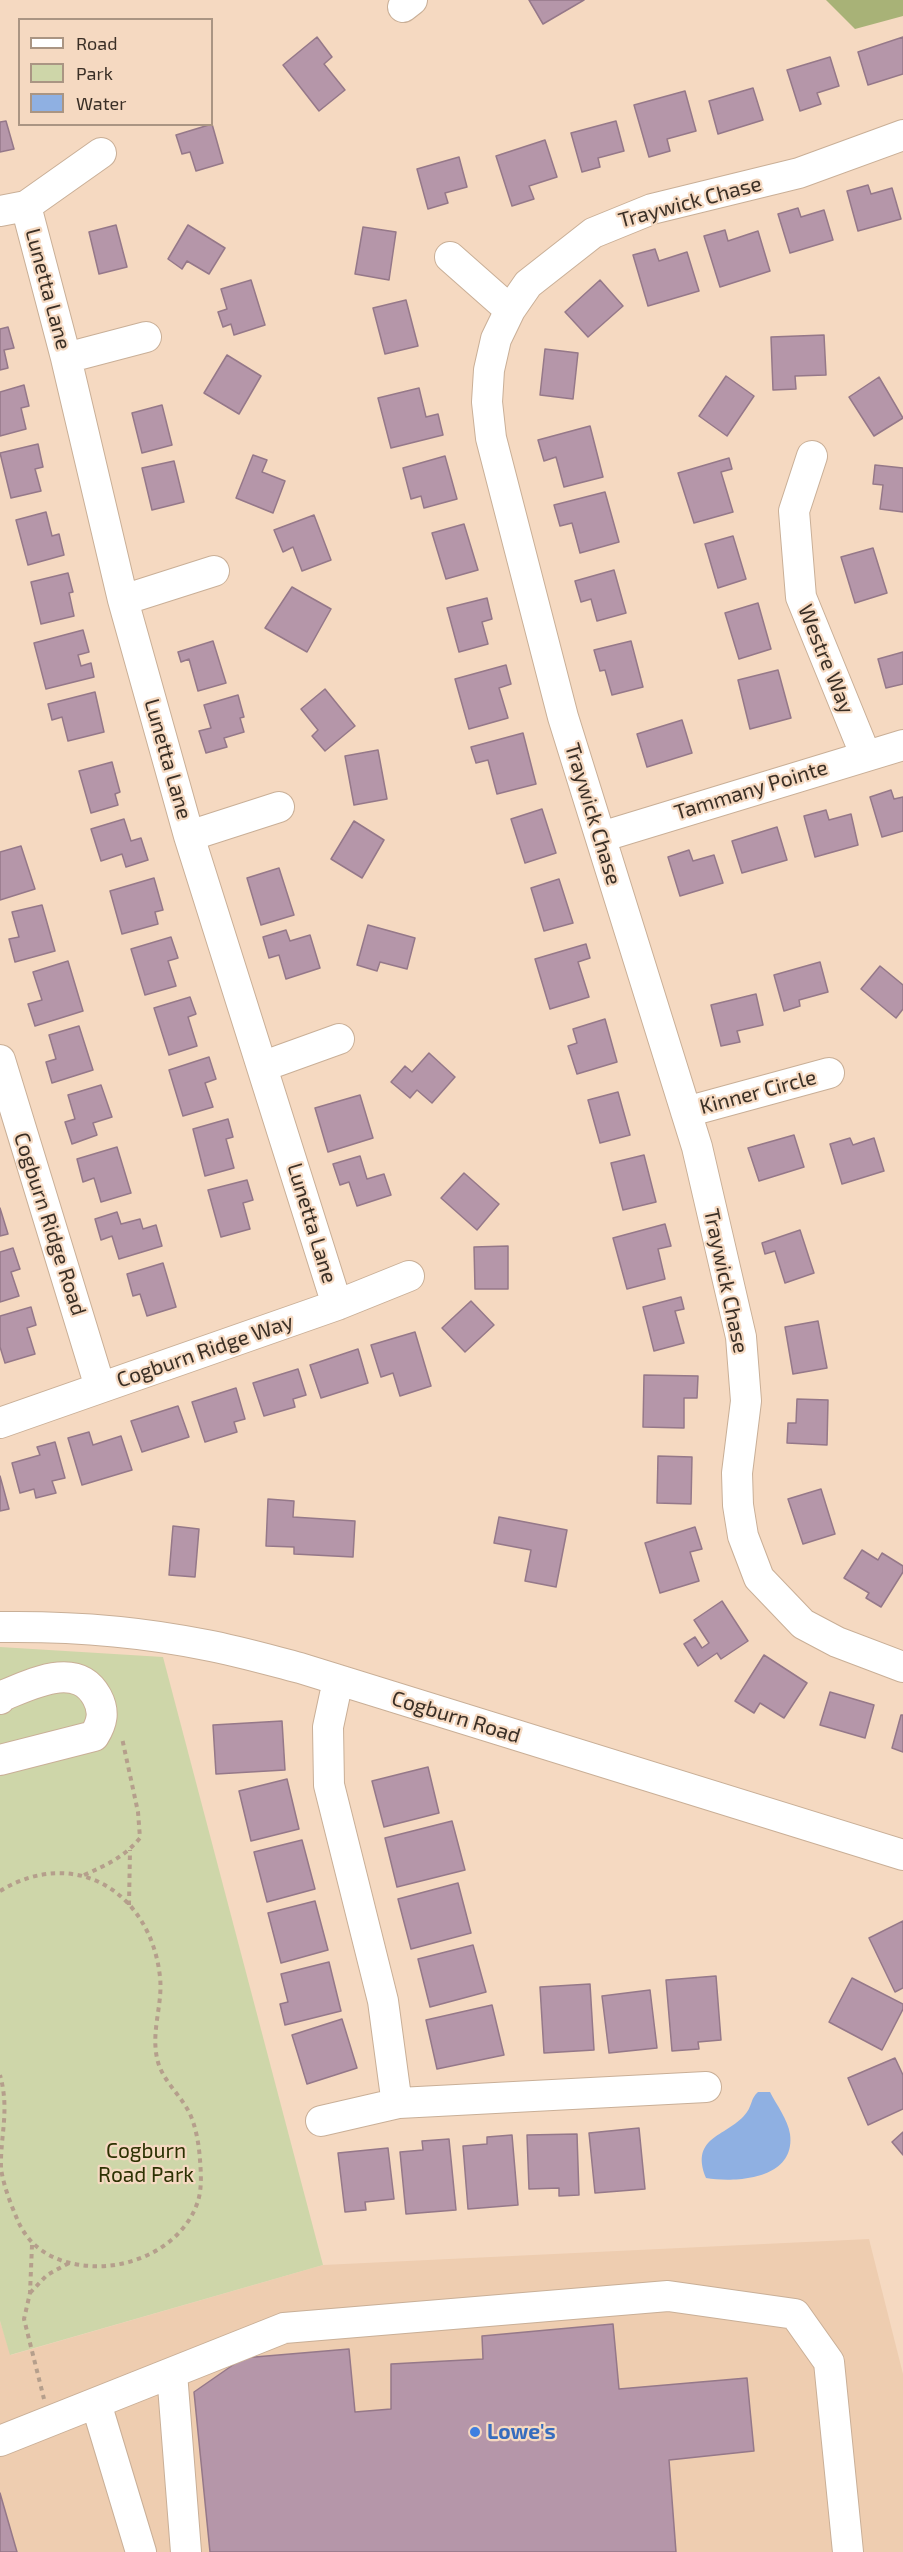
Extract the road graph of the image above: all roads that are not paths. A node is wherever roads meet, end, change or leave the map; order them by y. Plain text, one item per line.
1 (903, 135) edge
2 (101, 153) dead end
3 (13, 209) edge
4 (450, 257) dead end
5 (510, 310) junction
6 (146, 337) dead end
7 (66, 358) junction
8 (812, 456) dead end
9 (214, 571) dead end
10 (123, 600) junction
11 (903, 745) edge
12 (865, 754) junction
13 (279, 807) dead end
14 (189, 837) junction
15 (600, 837) junction
16 (339, 1039) dead end
17 (0, 1060) edge
18 (264, 1066) junction
19 (829, 1073) dead end
20 (686, 1112) junction
21 (408, 1276) dead end
22 (337, 1305) junction
23 (100, 1388) junction
24 (0, 1423) edge
25 (0, 1627) edge
26 (903, 1666) edge
27 (338, 1680) junction
28 (0, 1699) edge
29 (0, 1760) edge
30 (903, 1855) edge
31 (706, 2087) dead end
32 (399, 2103) junction
33 (321, 2121) dead end
34 (172, 2373) junction
35 (96, 2403) junction
36 (0, 2441) edge
37 (141, 2552) edge
38 (186, 2552) edge
39 (848, 2552) edge

1 - 5 street, Traywick Chase
2 - 3 street
3 - 7 street, Lunetta Lane
4 - 5 street
5 - 15 street, Traywick Chase
6 - 7 street
7 - 10 street, Lunetta Lane
8 - 12 street, Westre Way
9 - 10 street
10 - 14 street, Lunetta Lane
11 - 12 street, Tammany Pointe
12 - 15 street, Tammany Pointe
13 - 14 street
14 - 18 street, Lunetta Lane
15 - 20 street, Traywick Chase
16 - 18 street
17 - 23 street, Cogburn Ridge Road
18 - 22 street, Lunetta Lane
19 - 20 street, Kinner Circle
20 - 26 street, Traywick Chase
21 - 22 street, Cogburn Ridge Way
22 - 23 street, Cogburn Ridge Way
23 - 24 street, Cogburn Ridge Way
25 - 27 street, Cogburn Road
27 - 30 street, Cogburn Road
27 - 32 street
28 - 29 street
31 - 32 street
32 - 33 street
34 - 35 street
34 - 38 street
34 - 39 street
35 - 36 street
35 - 37 street

